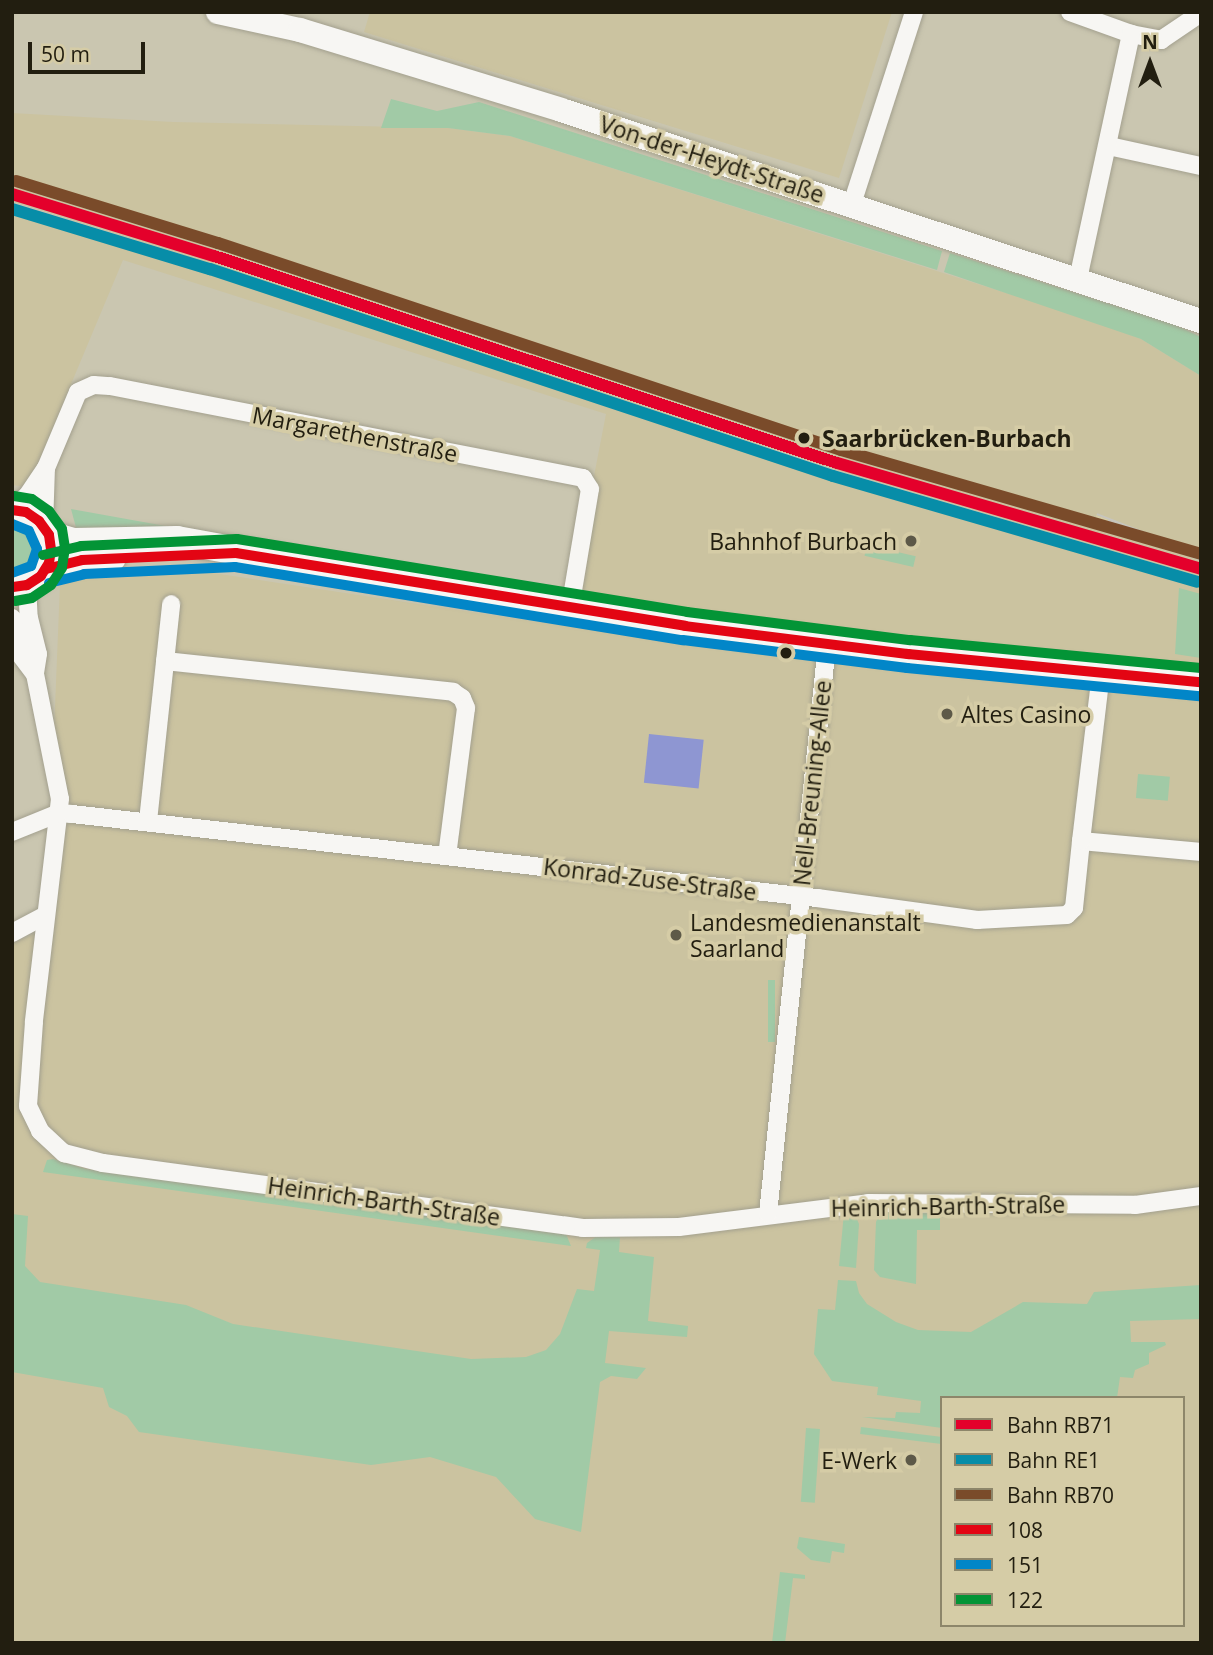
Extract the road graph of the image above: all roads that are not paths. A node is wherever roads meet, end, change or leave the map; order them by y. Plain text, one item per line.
1 (218, 12) edge
2 (914, 12) edge
3 (1070, 12) edge
4 (1201, 13) edge
5 (257, 16) edge
6 (1130, 34) junction
7 (1109, 146) junction
8 (1201, 166) edge
9 (852, 204) junction
10 (1078, 279) junction
11 (1201, 321) edge
12 (46, 468) junction
13 (12, 509) edge
14 (47, 531) junction
15 (236, 553) junction
16 (28, 580) edge
17 (171, 604) dead end
18 (570, 608) junction
19 (12, 618) edge
20 (827, 645) junction
21 (165, 661) junction
22 (1101, 673) junction
23 (35, 674) junction
24 (1201, 682) edge
25 (59, 813) junction
26 (148, 821) junction
27 (12, 832) edge
28 (1081, 841) junction
29 (1201, 852) edge
30 (447, 856) junction
31 (800, 896) junction
32 (46, 915) junction
33 (12, 933) edge
34 (20, 1094) edge
35 (1201, 1196) edge
36 (768, 1214) junction

1 - 5 main road, Von-der-Heydt-Straße
2 - 9 street
3 - 6 street
4 - 6 street
5 - 9 main road, Von-der-Heydt-Straße
6 - 7 street
7 - 8 street
7 - 10 street
9 - 10 main road, Von-der-Heydt-Straße
10 - 11 main road, Von-der-Heydt-Straße
12 - 13 street, Margarethenstraße
12 - 14 street, Margarethenstraße
12 - 18 street, Margarethenstraße
13 - 14 main road
14 - 15 main road
14 - 16 main road
15 - 16 main road
15 - 18 main road
16 - 23 street, Heinrich-Barth-Straße
17 - 21 street
18 - 20 main road
19 - 23 street, Heinrich-Barth-Straße
20 - 22 main road
20 - 31 street, Nell-Breuning-Allee
21 - 26 street
21 - 30 street
22 - 24 main road
22 - 28 street, Konrad-Zuse-Straße
23 - 25 street, Heinrich-Barth-Straße
25 - 26 street, Konrad-Zuse-Straße
25 - 27 street
25 - 32 street, Heinrich-Barth-Straße
26 - 30 street, Konrad-Zuse-Straße
28 - 29 street
28 - 31 street, Konrad-Zuse-Straße
30 - 31 street, Konrad-Zuse-Straße
31 - 36 street, Nell-Breuning-Allee
32 - 33 street
32 - 34 street, Heinrich-Barth-Straße
34 - 36 street, Heinrich-Barth-Straße
35 - 36 street, Heinrich-Barth-Straße

